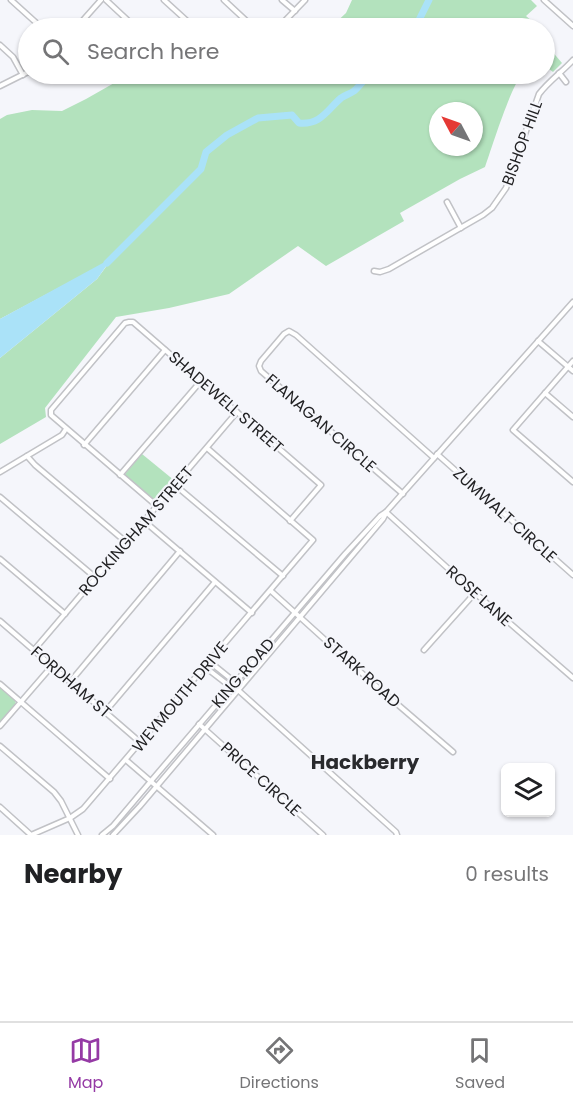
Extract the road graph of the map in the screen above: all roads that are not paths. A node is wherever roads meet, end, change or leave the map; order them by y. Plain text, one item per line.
1 (11, 0) edge
2 (104, 0) edge
3 (164, 0) edge
4 (224, 0) edge
5 (282, 0) edge
6 (305, 0) edge
7 (544, 0) edge
8 (295, 11) junction
9 (31, 18) edge
10 (87, 18) edge
11 (125, 18) edge
12 (184, 18) edge
13 (243, 18) edge
14 (288, 18) edge
15 (573, 26) edge
16 (0, 45) edge
17 (573, 60) edge
18 (18, 66) edge
19 (559, 73) junction
20 (18, 77) edge
21 (555, 77) edge
22 (566, 82) dead end
23 (547, 84) edge
24 (0, 86) edge
25 (447, 202) dead end
26 (461, 228) junction
27 (374, 271) dead end
28 (573, 302) edge
29 (538, 341) junction
30 (165, 350) junction
31 (573, 361) edge
32 (568, 367) junction
33 (573, 371) edge
34 (201, 381) junction
35 (545, 393) junction
36 (237, 412) junction
37 (573, 417) edge
38 (66, 429) junction
39 (84, 445) junction
40 (207, 448) junction
41 (27, 456) junction
42 (436, 456) junction
43 (0, 472) edge
44 (120, 475) junction
45 (573, 482) edge
46 (175, 485) junction
47 (403, 494) junction
48 (0, 497) edge
49 (157, 506) junction
50 (386, 512) junction
51 (291, 520) junction
52 (144, 521) junction
53 (126, 542) junction
54 (180, 551) junction
55 (0, 559) edge
56 (573, 575) edge
57 (283, 576) junction
58 (326, 576) junction
59 (96, 578) junction
60 (331, 581) junction
61 (215, 582) junction
62 (271, 591) junction
63 (475, 593) junction
64 (295, 612) junction
65 (252, 613) junction
66 (65, 614) junction
67 (301, 617) junction
68 (0, 621) edge
69 (34, 650) junction
70 (424, 650) dead end
71 (210, 662) junction
72 (252, 663) junction
73 (52, 666) junction
74 (206, 667) junction
75 (257, 668) junction
76 (572, 676) edge
77 (70, 682) junction
78 (0, 684) edge
79 (232, 686) junction
80 (238, 690) junction
81 (21, 701) junction
82 (105, 712) junction
83 (200, 724) junction
84 (0, 726) edge
85 (205, 729) junction
86 (141, 743) junction
87 (0, 746) edge
88 (453, 752) dead end
89 (126, 760) junction
90 (110, 778) junction
91 (151, 781) junction
92 (157, 786) junction
93 (0, 807) edge
94 (70, 818) junction
95 (31, 835) edge
96 (78, 835) edge
97 (102, 835) edge
98 (112, 835) edge
99 (213, 835) edge
100 (323, 835) edge
101 (398, 835) edge

1 - 9 street
2 - 10 street
2 - 11 street
3 - 12 street
4 - 13 street
5 - 8 street
6 - 8 street
7 - 15 street
8 - 14 street
16 - 18 street
17 - 19 street, BISHOP HILL
19 - 21 street, BISHOP HILL
19 - 22 street
20 - 24 street
23 - 26 street, BISHOP HILL
25 - 26 street
26 - 27 street, BISHOP HILL
28 - 29 street, KING ROAD
29 - 32 street
29 - 42 street, KING ROAD
30 - 34 street, SHADEWELL STREET
30 - 38 street, SHADEWELL STREET
30 - 39 street
31 - 32 street
32 - 33 street
32 - 35 street
34 - 36 street, SHADEWELL STREET
34 - 44 street
35 - 37 street
35 - 45 street
36 - 40 street, ROCKINGHAM STREET
36 - 51 street, SHADEWELL STREET
38 - 39 street
38 - 41 street
39 - 44 street
40 - 46 street, ROCKINGHAM STREET
40 - 51 street
41 - 43 street
41 - 53 street
42 - 47 street, KING ROAD
42 - 47 street, FLANAGAN CIRCLE
42 - 56 street, ZUMWALT CIRCLE
44 - 49 street
46 - 49 street, ROCKINGHAM STREET
46 - 57 street
47 - 50 street, KING ROAD
48 - 59 street
49 - 52 street, ROCKINGHAM STREET
50 - 58 street, KING ROAD
50 - 60 street, KING ROAD
50 - 63 street, ROSE LANE
51 - 57 street, WEYMOUTH DRIVE
52 - 53 street, ROCKINGHAM STREET
52 - 54 street
53 - 59 street, ROCKINGHAM STREET
54 - 61 street
54 - 77 street
55 - 66 street
57 - 62 street, WEYMOUTH DRIVE
58 - 60 street
58 - 64 street, KING ROAD
59 - 66 street, ROCKINGHAM STREET
60 - 67 street, KING ROAD
61 - 65 street
61 - 82 street
62 - 64 street, STARK ROAD
62 - 65 street, WEYMOUTH DRIVE
63 - 70 street
63 - 76 street, ROSE LANE
64 - 67 street, STARK ROAD
64 - 72 street, KING ROAD
65 - 71 street, WEYMOUTH DRIVE
66 - 69 street, ROCKINGHAM STREET
67 - 75 street, KING ROAD
67 - 88 street, STARK ROAD
68 - 69 street, FORDHAM ST
69 - 73 street, FORDHAM ST
71 - 74 street, WEYMOUTH DRIVE
71 - 79 street
72 - 75 street
72 - 79 street, KING ROAD
73 - 77 street, FORDHAM ST
73 - 81 street
74 - 79 street
74 - 86 street, WEYMOUTH DRIVE
75 - 80 street, KING ROAD
77 - 82 street, FORDHAM ST
78 - 81 street
79 - 80 street
79 - 83 street, KING ROAD
80 - 85 street, KING ROAD
80 - 101 street
81 - 84 street
81 - 90 street
82 - 86 street, FORDHAM ST
83 - 85 street, PRICE CIRCLE
83 - 91 street, KING ROAD
85 - 92 street, KING ROAD
85 - 100 street, PRICE CIRCLE
86 - 89 street, WEYMOUTH DRIVE
87 - 94 street
89 - 90 street, WEYMOUTH DRIVE
89 - 91 street
90 - 94 street, WEYMOUTH DRIVE
91 - 92 street
91 - 97 street, KING ROAD
92 - 98 street, KING ROAD
92 - 99 street
93 - 95 street
94 - 95 street, WEYMOUTH DRIVE
94 - 96 street

